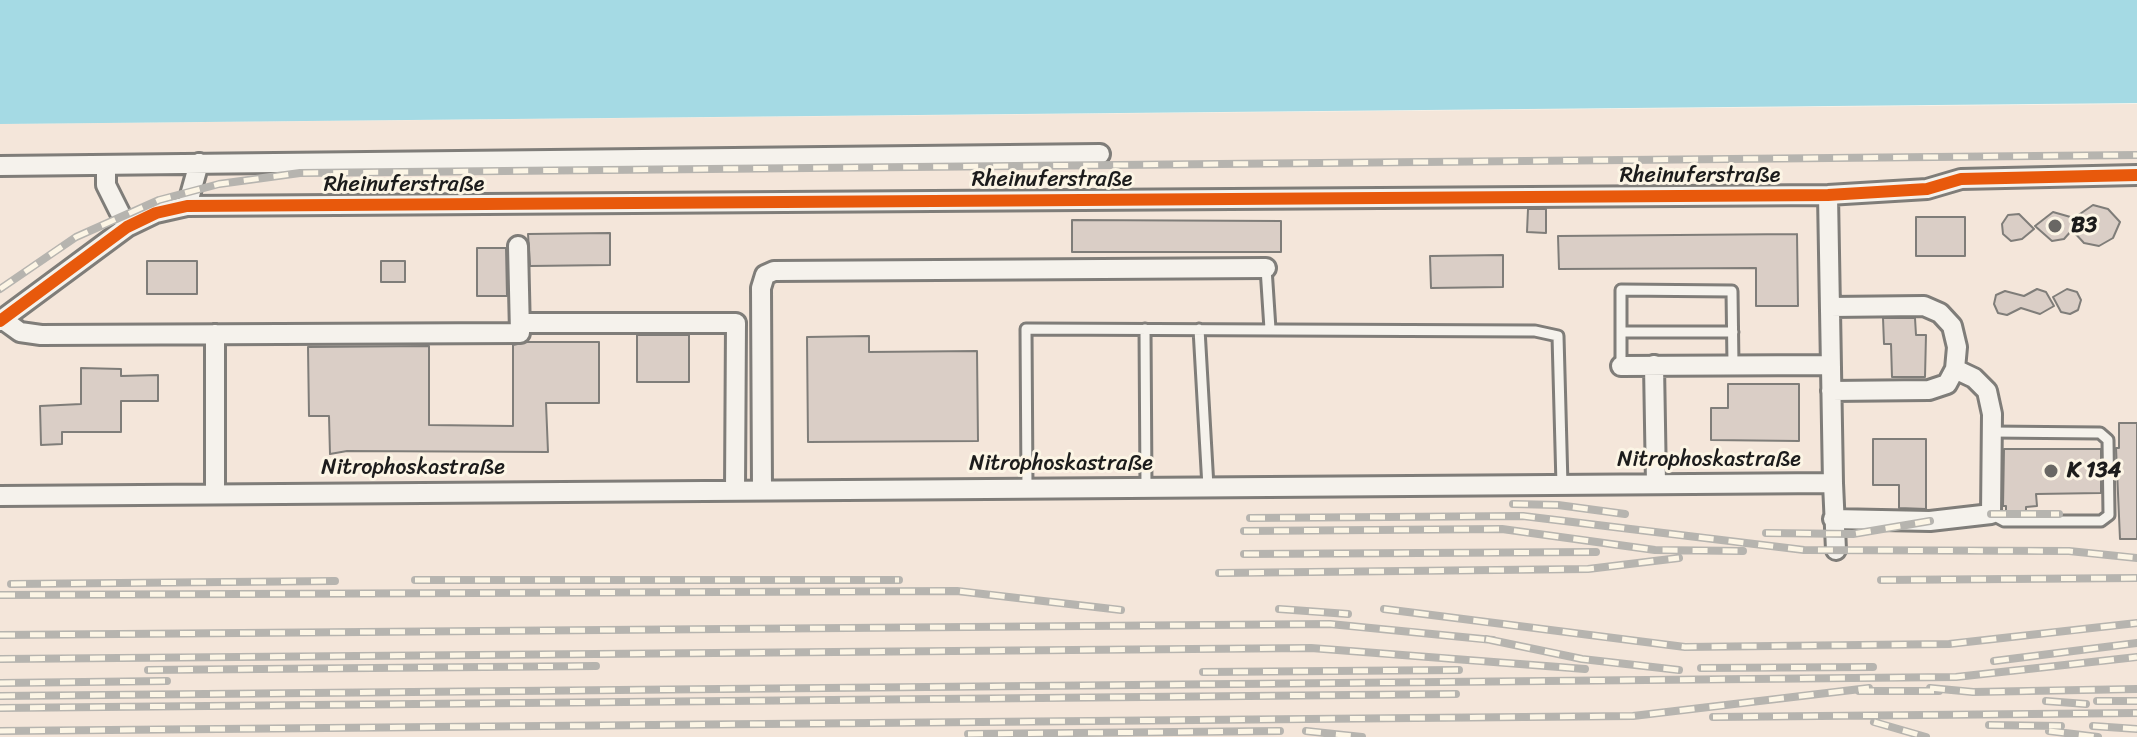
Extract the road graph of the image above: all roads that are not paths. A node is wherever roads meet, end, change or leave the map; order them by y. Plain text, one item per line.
1 (1100, 154) dead end
2 (199, 163) junction
3 (106, 165) junction
4 (0, 166) edge
5 (2137, 175) edge
6 (1828, 195) junction
7 (187, 206) junction
8 (127, 227) junction
9 (518, 246) dead end
10 (1266, 268) joint
11 (1830, 307) junction
12 (1, 320) edge
13 (520, 323) junction
14 (736, 323) junction
15 (760, 323) junction
16 (1145, 329) junction
17 (1199, 329) junction
18 (1270, 329) junction
19 (1621, 332) junction
20 (1733, 332) junction
21 (215, 334) junction
22 (1654, 365) junction
23 (1733, 365) junction
24 (1830, 365) junction
25 (1621, 366) joint
26 (1955, 369) junction
27 (1831, 391) junction
28 (1991, 432) junction
29 (1833, 483) junction
30 (1656, 484) junction
31 (1562, 485) junction
32 (1146, 487) junction
33 (1208, 487) junction
34 (1027, 488) junction
35 (735, 490) junction
36 (762, 490) junction
37 (215, 494) junction
38 (0, 496) edge
39 (1991, 514) junction
40 (1833, 519) junction
41 (1836, 550) dead end

1 - 2 street
2 - 3 street
2 - 7 street
3 - 4 street
3 - 8 street
5 - 6 street, Rheinuferstraße
6 - 7 street, Rheinuferstraße
6 - 11 street, Nitrophoskastraße
7 - 8 street, Rheinuferstraße
8 - 12 street, Rheinuferstraße
9 - 13 street
10 - 15 street
10 - 18 lane
11 - 24 street, Nitrophoskastraße
11 - 26 street
12 - 21 street
13 - 14 street
13 - 21 street
14 - 15 street
14 - 35 street
15 - 36 street
16 - 17 lane
16 - 32 lane
16 - 34 lane
17 - 18 lane
17 - 33 lane
18 - 31 lane
19 - 20 lane
19 - 20 lane
19 - 25 lane
20 - 23 lane
21 - 37 street
22 - 23 street
22 - 25 street
22 - 30 street
23 - 24 street
24 - 27 street, Nitrophoskastraße
26 - 27 street
26 - 28 street
27 - 29 street, Nitrophoskastraße
28 - 39 street
28 - 39 lane
29 - 30 street, Nitrophoskastraße
29 - 40 street
30 - 31 street, Nitrophoskastraße
31 - 33 street, Nitrophoskastraße
32 - 33 street, Nitrophoskastraße
32 - 34 street, Nitrophoskastraße
34 - 36 street, Nitrophoskastraße
35 - 36 street, Nitrophoskastraße
35 - 37 street, Nitrophoskastraße
37 - 38 street, Nitrophoskastraße
39 - 40 street
40 - 41 street

